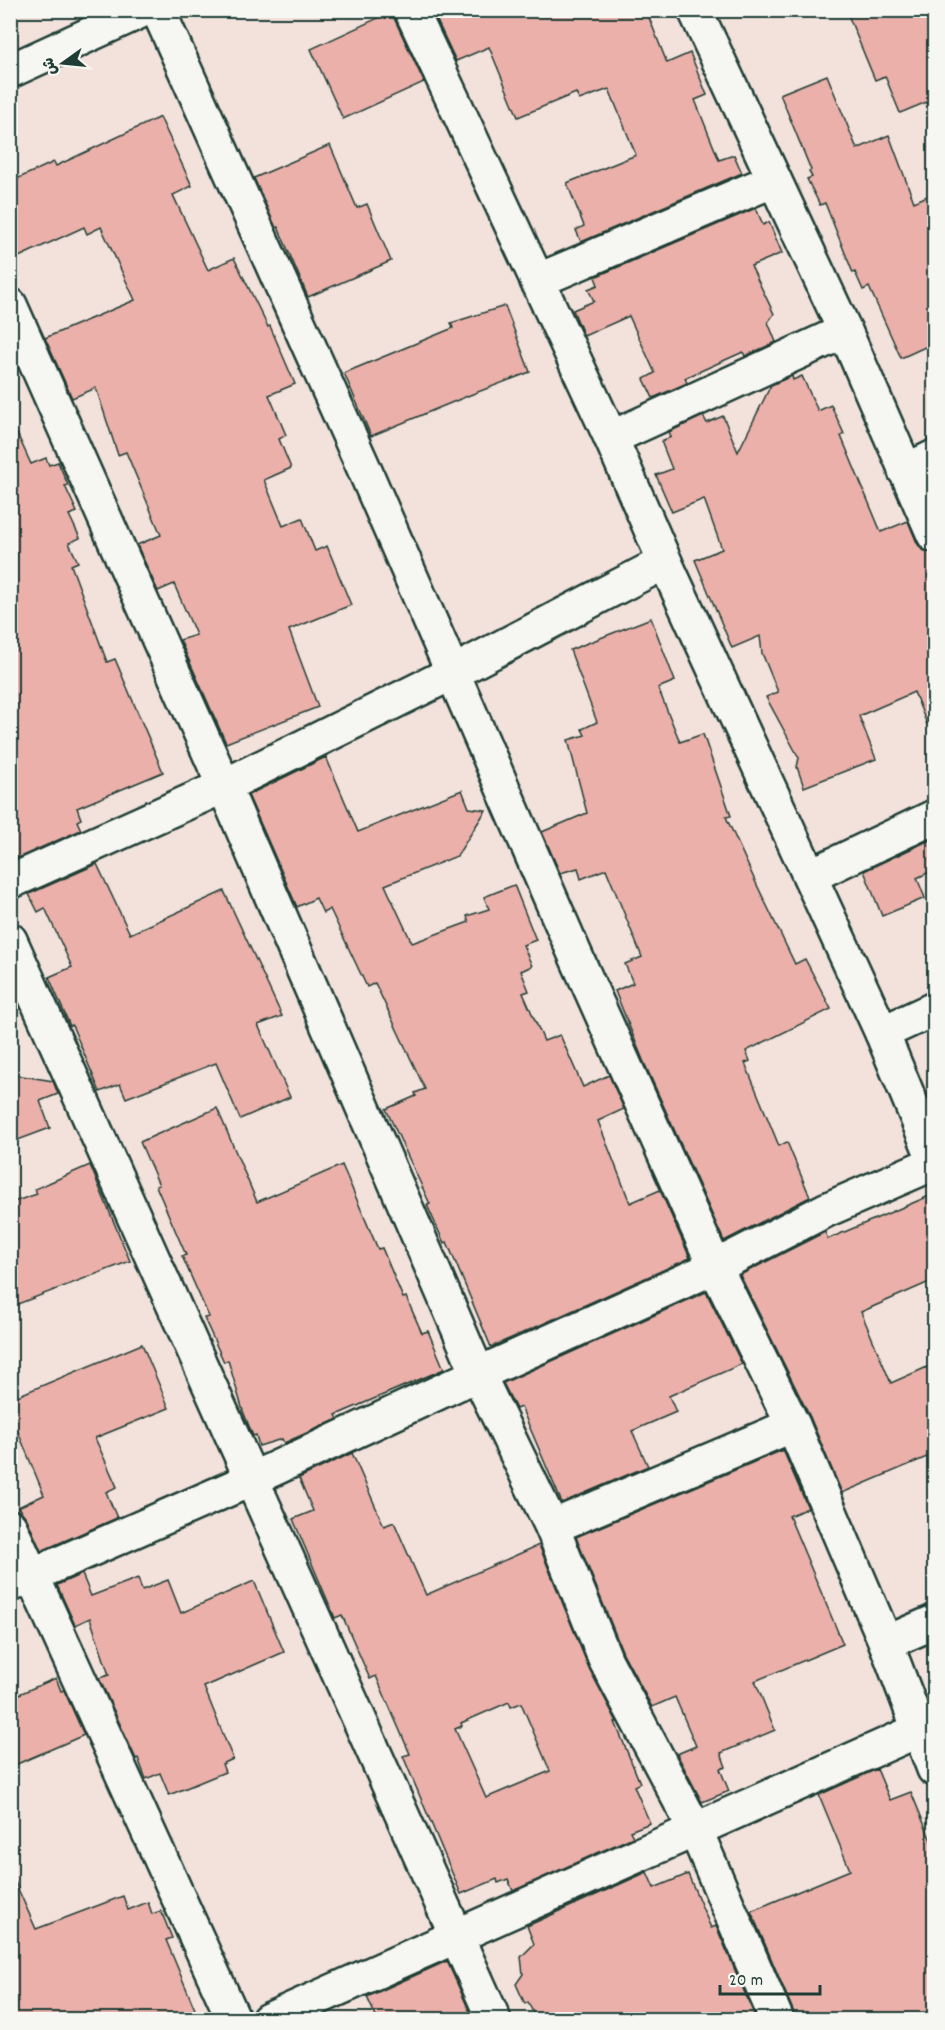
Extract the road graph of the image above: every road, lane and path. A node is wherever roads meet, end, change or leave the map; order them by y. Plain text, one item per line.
1 (143, 10) edge
2 (158, 10) edge
3 (411, 10) edge
4 (695, 10) edge
5 (10, 71) edge
6 (774, 180) junction
7 (537, 281) junction
8 (10, 305) edge
9 (845, 331) junction
10 (611, 438) junction
11 (934, 457) edge
12 (905, 471) junction
13 (934, 535) edge
14 (665, 562) junction
15 (453, 672) junction
16 (224, 786) junction
17 (934, 817) edge
18 (810, 876) junction
19 (10, 882) edge
20 (10, 940) edge
21 (934, 1009) edge
22 (882, 1032) junction
23 (934, 1161) edge
24 (716, 1267) junction
25 (478, 1374) junction
26 (793, 1425) junction
27 (252, 1479) junction
28 (10, 1527) edge
29 (552, 1527) junction
30 (21, 1581) edge
31 (934, 1622) edge
32 (886, 1643) junction
33 (919, 1730) junction
34 (934, 1769) edge
35 (695, 1829) junction
36 (458, 1937) junction
37 (234, 2019) edge
38 (268, 2019) edge
39 (494, 2019) edge
40 (777, 2019) edge

1 - 5 street
2 - 15 street
3 - 7 street
4 - 6 street
6 - 7 street
6 - 9 street
7 - 10 street
8 - 16 street
9 - 10 street
9 - 12 street
10 - 14 street
11 - 12 street
12 - 13 street
14 - 15 street
14 - 18 street
15 - 16 street
15 - 24 street
16 - 19 street
16 - 25 street
17 - 18 street
18 - 22 street
20 - 27 street
21 - 22 street
22 - 23 street
23 - 24 street
24 - 25 street
24 - 26 street
25 - 27 street
25 - 29 street
26 - 29 street
26 - 32 street
27 - 30 street
27 - 36 street
28 - 30 street
29 - 35 street
30 - 37 street
31 - 32 street
32 - 33 street
33 - 34 street
33 - 35 street
35 - 36 street
35 - 40 street
36 - 38 street
36 - 39 street

